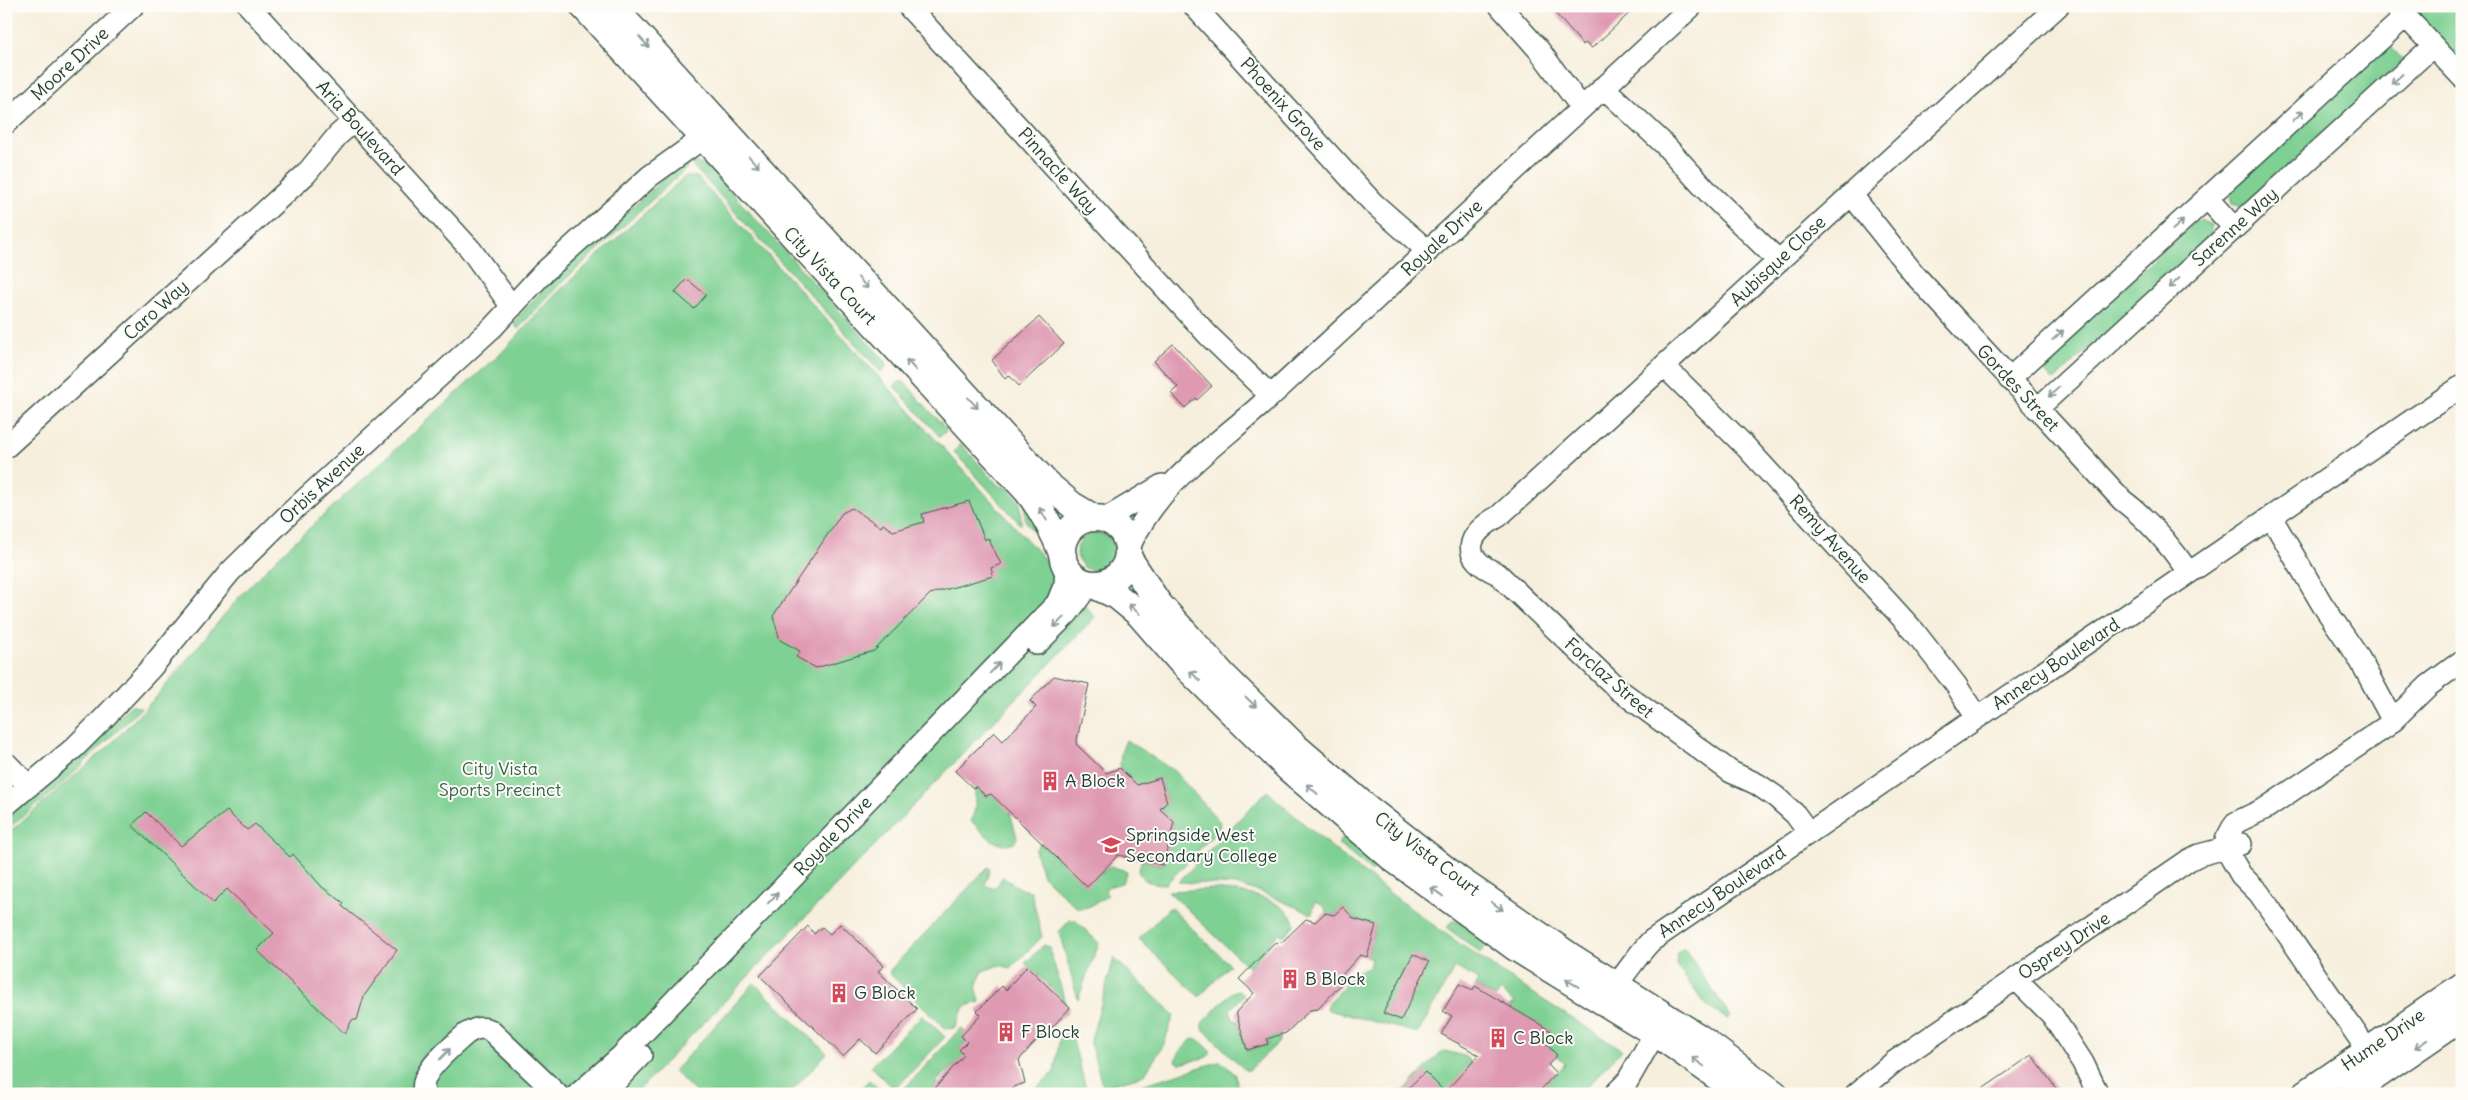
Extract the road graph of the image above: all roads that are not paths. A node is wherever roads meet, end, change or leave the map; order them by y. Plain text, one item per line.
1 (133, 6) edge
2 (249, 6) edge
3 (583, 6) edge
4 (612, 6) edge
5 (908, 6) edge
6 (1194, 6) edge
7 (1500, 6) edge
8 (1692, 6) edge
9 (2058, 6) edge
10 (2400, 11) edge
11 (2433, 46) junction
12 (2462, 77) edge
13 (1597, 92) junction
14 (6, 123) edge
15 (359, 127) junction
16 (698, 132) junction
17 (2208, 198) junction
18 (1846, 199) junction
19 (2234, 228) junction
20 (1422, 257) junction
21 (1774, 265) junction
22 (519, 300) junction
23 (1668, 362) junction
24 (2009, 379) junction
25 (2462, 386) edge
26 (1266, 400) junction
27 (2036, 409) junction
28 (6, 447) edge
29 (1189, 466) junction
30 (1100, 519) junction
31 (2265, 521) junction
32 (1478, 549) joint
33 (1128, 552) junction
34 (1064, 561) junction
35 (2184, 577) junction
36 (1090, 584) junction
37 (2462, 661) edge
38 (1983, 714) junction
39 (2399, 715) junction
40 (6, 763) edge
41 (14, 793) edge
42 (1800, 838) junction
43 (2234, 846) junction
44 (2024, 973) junction
45 (2462, 986) edge
46 (1608, 987) junction
47 (2462, 1017) edge
48 (1661, 1037) junction
49 (2375, 1061) junction
50 (1894, 1062) junction
51 (1621, 1088) edge
52 (425, 1094) edge
53 (557, 1094) edge
54 (578, 1094) edge
55 (604, 1094) edge
56 (1741, 1094) edge
57 (1775, 1094) edge
58 (1838, 1094) edge
59 (1856, 1094) edge
60 (2098, 1094) edge
61 (2305, 1094) edge
62 (2350, 1094) edge

1 - 14 street, Moore Drive
2 - 15 street, Aria Boulevard
3 - 16 street, City Vista Court
4 -> 30 street, City Vista Court
5 - 26 street, Pinnacle Way
6 - 20 street, Phoenix Grove
7 - 13 street
8 - 13 street, Royale Drive
9 - 18 street, Aubisque Close
10 - 11 street
17 -> 10 street
11 - 12 street
11 -> 19 street, Sarenne Way
13 - 20 street, Royale Drive
13 - 21 street
15 - 22 street, Aria Boulevard
15 - 28 street, Caro Way
16 - 22 street, Orbis Avenue
34 -> 16 street, City Vista Court
17 - 19 street
24 -> 17 street
18 - 21 street, Aubisque Close
18 - 24 street, Gordes Street
19 -> 27 street, Sarenne Way
20 - 26 street, Royale Drive
21 - 23 street, Aubisque Close
22 - 41 street, Orbis Avenue
23 - 32 street, Aubisque Close
23 - 38 street, Remy Avenue
24 - 27 street, Gordes Street
25 - 31 street, Annecy Boulevard
26 - 29 street, Royale Drive
27 - 35 street, Gordes Street
29 - 30 street
29 - 33 street
30 - 33 street
30 - 34 street
31 - 35 street, Annecy Boulevard
31 - 39 street
32 - 42 street, Forclaz Street
33 - 36 street
33 -> 46 street, City Vista Court
34 - 36 street
54 -> 34 street, Royale Drive
35 - 38 street, Annecy Boulevard
46 -> 36 street, City Vista Court
36 -> 55 street, Royale Drive
37 - 39 street
38 - 42 street, Annecy Boulevard
39 - 43 street
40 - 41 street
42 - 46 street, Annecy Boulevard
43 - 44 street, Osprey Drive
43 - 49 street
44 - 50 street, Osprey Drive
44 - 60 street
45 - 49 street, Hume Drive
46 - 48 street, City Vista Court
46 - 57 street, City Vista Court
47 -> 49 street, Hume Drive
48 - 51 street
56 -> 48 street, City Vista Court
49 - 61 street, Hume Drive
49 - 62 street, Hume Drive
50 - 58 street, Osprey Drive
50 - 59 street, Osprey Drive
52 -> 53 street

